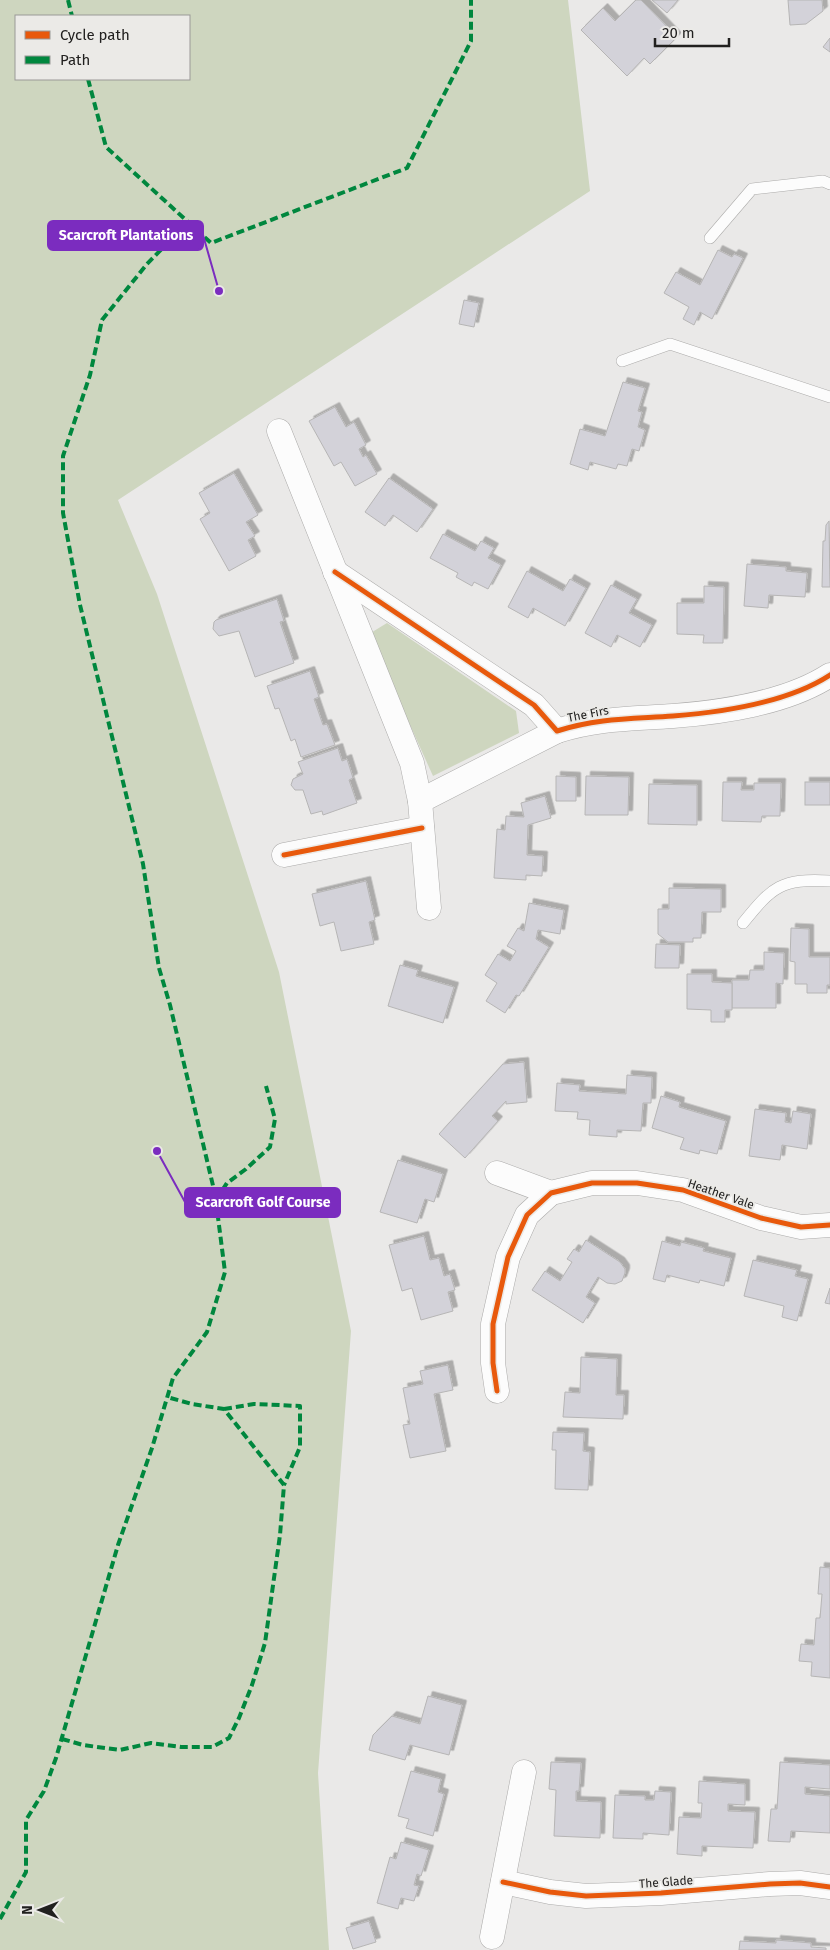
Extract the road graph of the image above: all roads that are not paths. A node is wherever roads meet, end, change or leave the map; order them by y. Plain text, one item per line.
1 (830, 184) edge
2 (710, 238) dead end
3 (622, 361) dead end
4 (830, 397) edge
5 (279, 432) dead end
6 (335, 572) junction
7 (830, 675) edge
8 (557, 731) junction
9 (420, 801) junction
10 (422, 828) junction
11 (284, 855) dead end
12 (830, 881) edge
13 (429, 908) dead end
14 (743, 923) dead end
15 (497, 1173) dead end
16 (551, 1193) junction
17 (830, 1225) edge
18 (497, 1391) dead end
19 (524, 1772) dead end
20 (504, 1882) junction
21 (830, 1887) edge
22 (492, 1937) dead end

1 - 2 lane
3 - 4 lane
5 - 6 street
6 - 8 street, The Firs
6 - 9 street
7 - 8 street, The Firs
8 - 9 street, The Firs
9 - 10 street
10 - 11 street
10 - 13 street
12 - 14 lane
15 - 16 street
16 - 17 street, Heather Vale
16 - 18 street, Heather Vale
19 - 20 street
20 - 21 street, The Glade
20 - 22 street

